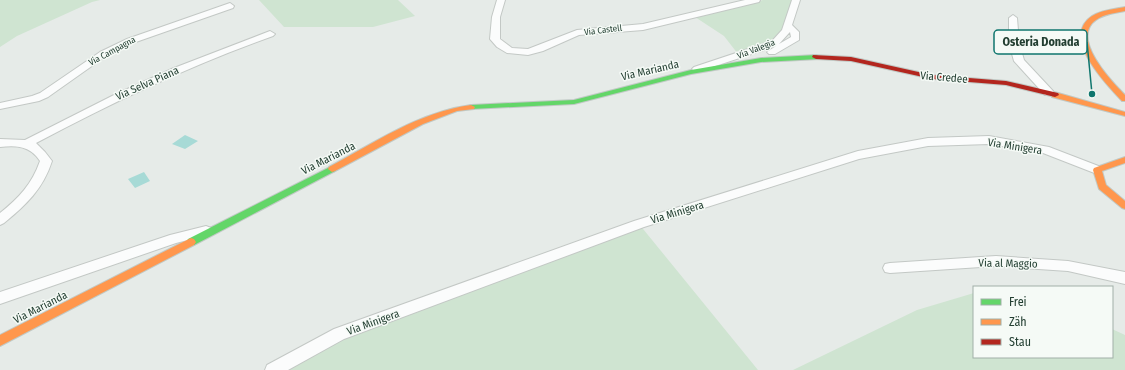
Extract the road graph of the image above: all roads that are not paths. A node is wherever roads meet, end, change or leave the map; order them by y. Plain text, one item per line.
1 (501, 0) edge
2 (756, 0) edge
3 (796, 0) edge
4 (230, 6) dead end
5 (1125, 9) edge
6 (1013, 18) dead end
7 (788, 26) junction
8 (270, 34) dead end
9 (761, 60) junction
10 (691, 72) junction
11 (1049, 93) junction
12 (1125, 99) edge
13 (0, 106) edge
14 (1125, 114) edge
15 (0, 143) edge
16 (28, 143) junction
17 (1125, 160) edge
18 (1098, 170) junction
19 (1125, 206) edge
20 (0, 220) edge
21 (214, 230) junction
22 (890, 268) dead end
23 (1125, 278) edge
24 (0, 298) edge
25 (0, 341) edge
26 (274, 370) edge

1 - 2 street, Via Castell
3 - 7 street, Via Valegia
4 - 13 street, Via Campagna
5 - 12 street
6 - 11 street
7 - 9 street, Via Credee
7 - 10 street, Via Valegia
8 - 16 street, Via Selva Piana
9 - 10 street, Via Credee
9 - 11 street, Via Credee
10 - 21 street, Via Marianda
11 - 14 street, Via Credee
15 - 16 street
16 - 20 street
17 - 18 street
18 - 19 street
18 - 26 street, Via Minigera
21 - 24 street
21 - 25 street, Via Marianda
22 - 23 street, Via al Maggio

